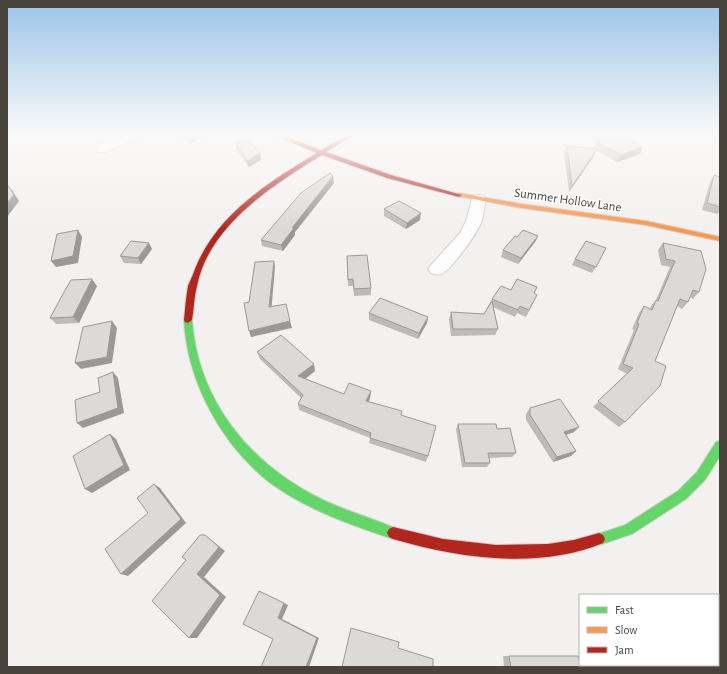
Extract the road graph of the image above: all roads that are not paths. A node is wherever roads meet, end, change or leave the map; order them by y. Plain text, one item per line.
1 (302, 166) edge
2 (362, 166) edge
3 (478, 199) junction
4 (720, 239) edge
5 (437, 269) dead end
6 (720, 446) edge

1 - 6 street
2 - 3 street, Summer Hollow Lane
3 - 4 street, Summer Hollow Lane
3 - 5 street

